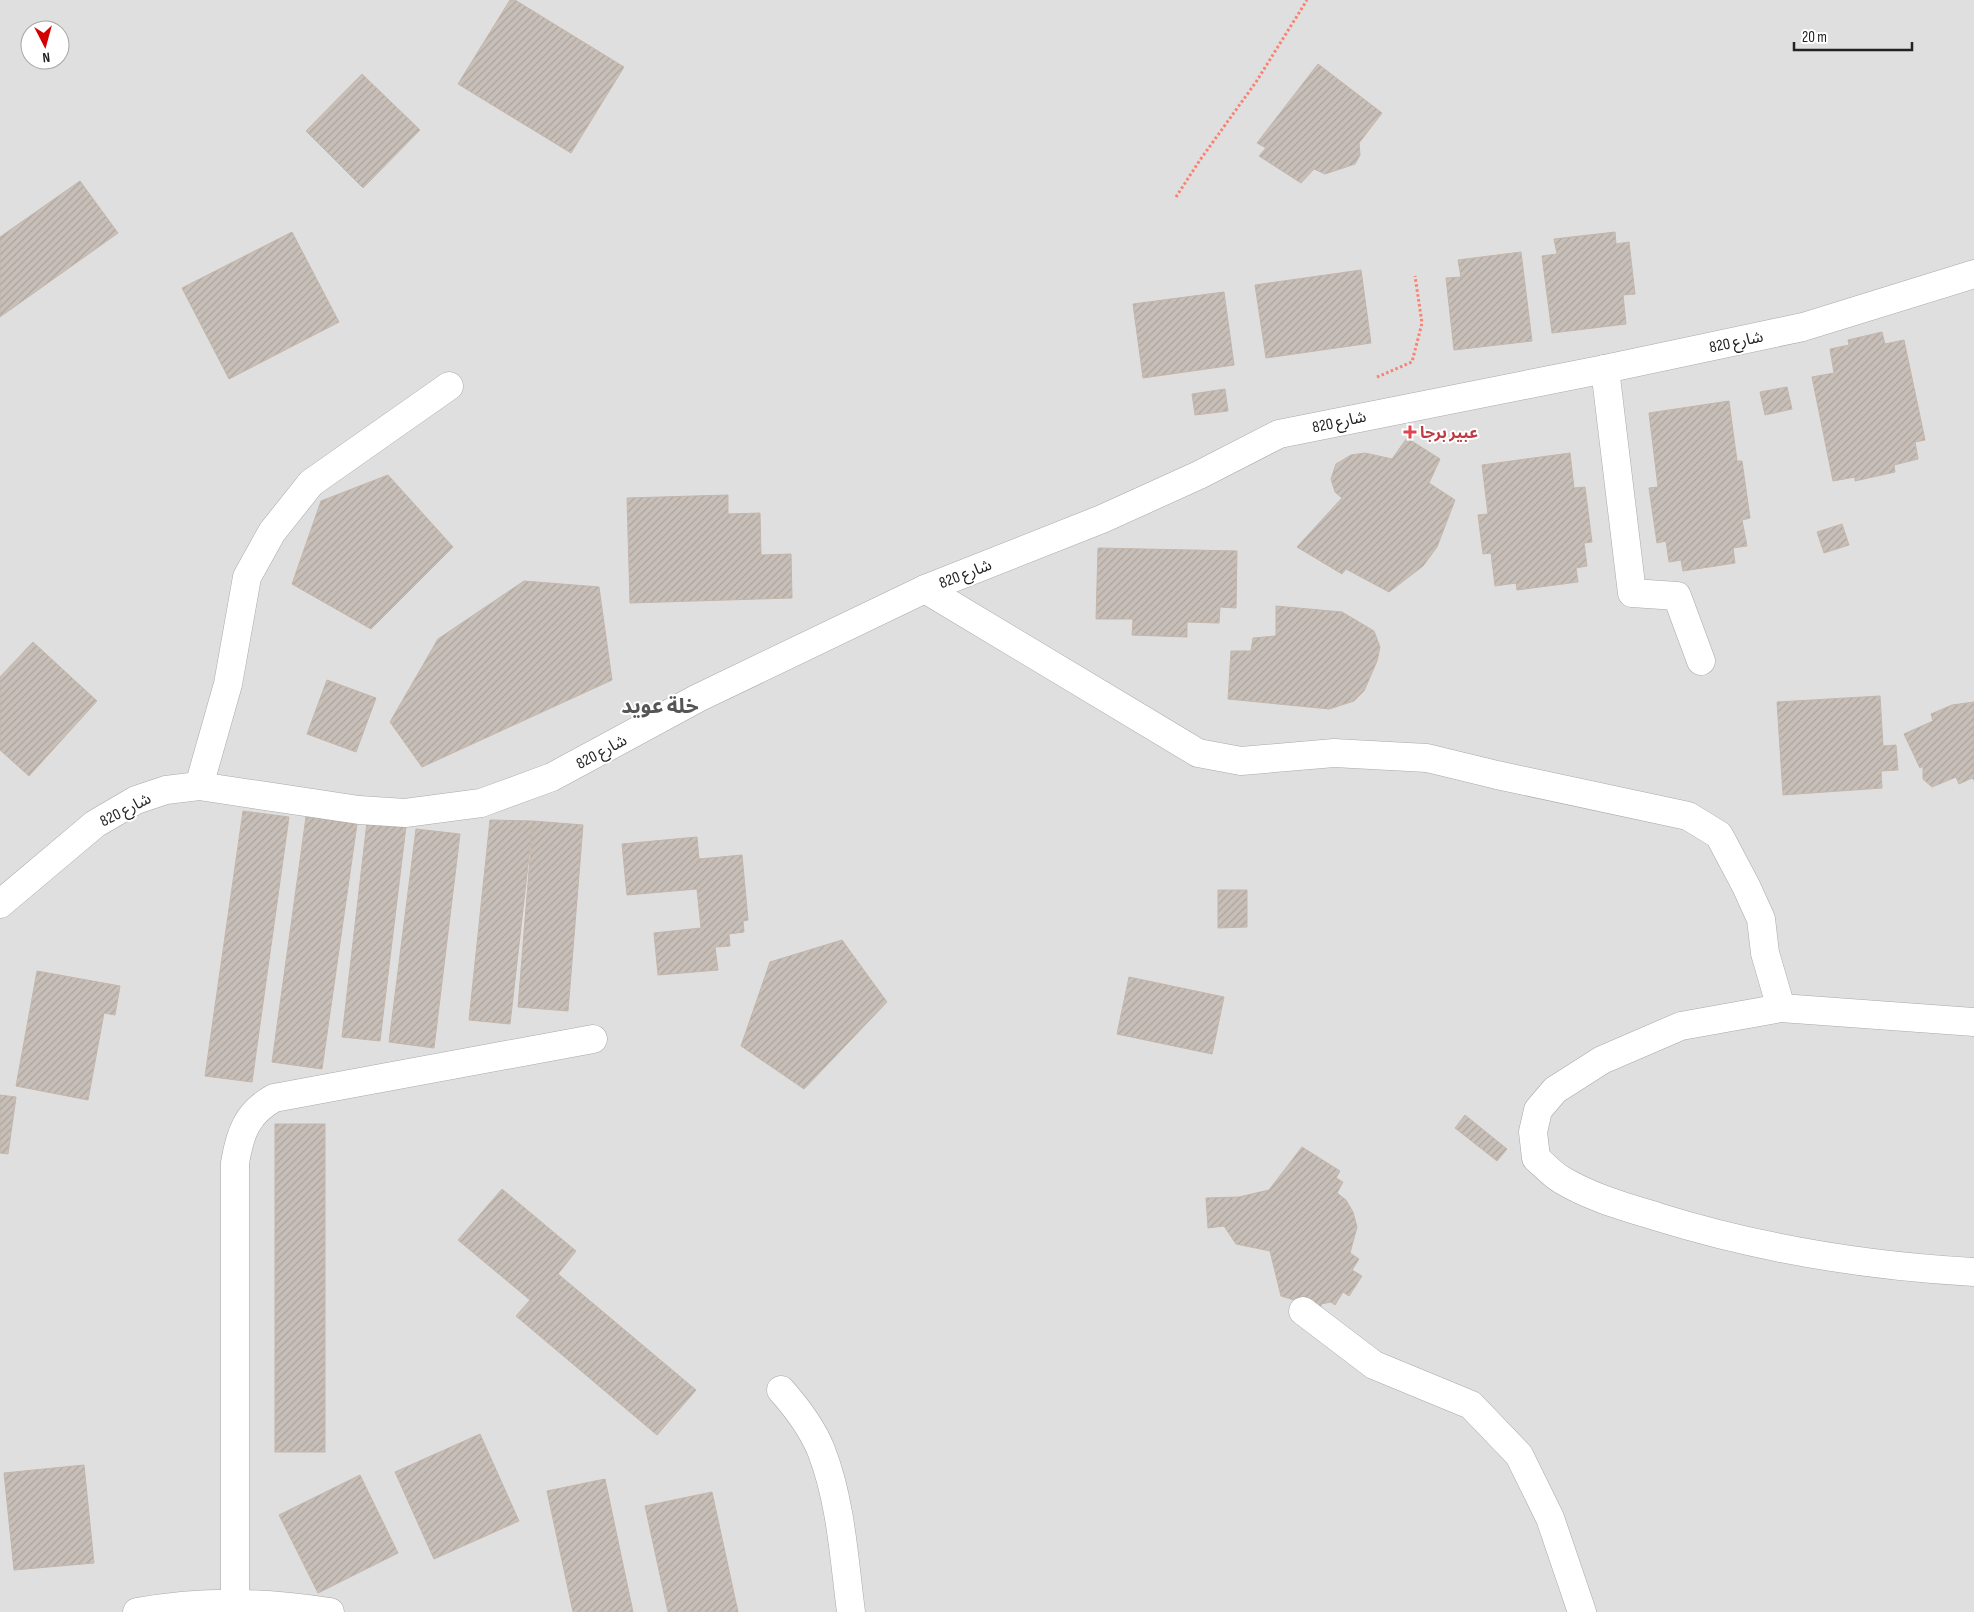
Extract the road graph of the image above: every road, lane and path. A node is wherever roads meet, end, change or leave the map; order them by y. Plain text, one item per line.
1 (1307, 0) edge
2 (1176, 197) dead end
3 (1974, 274) edge
4 (1415, 276) dead end
5 (1605, 369) junction
6 (449, 386) dead end
7 (1372, 414) junction
8 (925, 589) junction
9 (1701, 661) dead end
10 (199, 786) junction
11 (0, 904) edge
12 (1781, 1008) junction
13 (1974, 1022) edge
14 (593, 1039) dead end
15 (1974, 1272) edge
16 (1303, 1312) dead end
17 (781, 1390) dead end
18 (236, 1603) junction
19 (277, 1608) edge
20 (137, 1612) edge
21 (330, 1612) edge
22 (851, 1612) edge
23 (1582, 1612) edge

1 - 2 path
3 - 5 street, شارع 820
4 - 7 path
5 - 7 street, شارع 820
5 - 9 street
6 - 10 street
7 - 8 street, شارع 820
8 - 10 street, شارع 820
8 - 12 street
10 - 11 street, شارع 820
12 - 13 street
12 - 15 street
14 - 18 street
16 - 23 street
17 - 22 street
18 - 19 street
18 - 20 street
19 - 21 street

